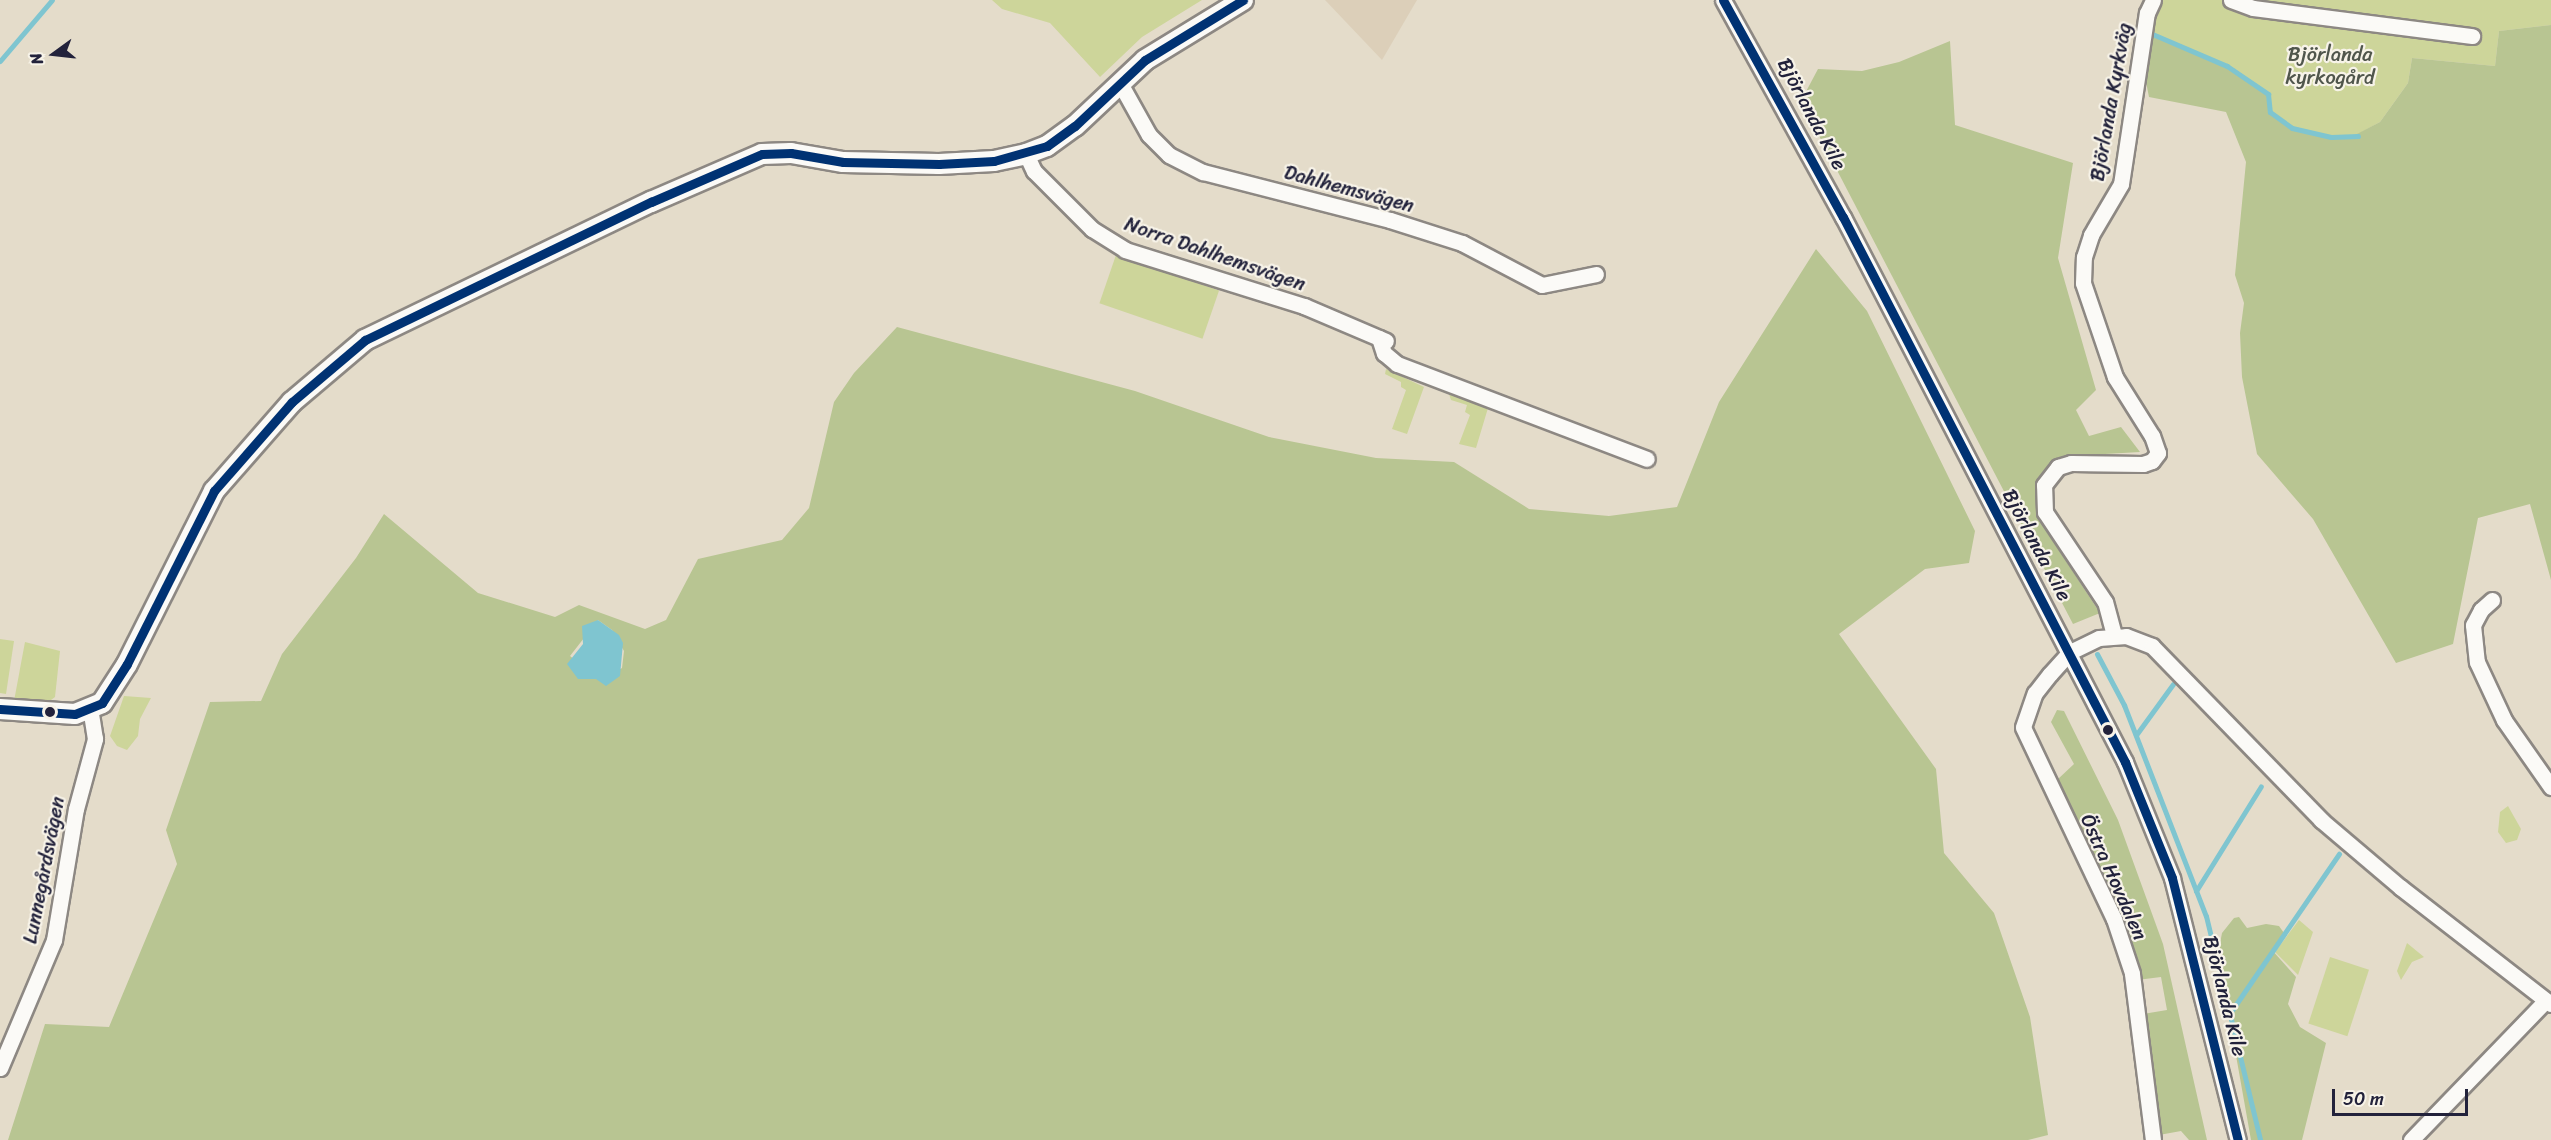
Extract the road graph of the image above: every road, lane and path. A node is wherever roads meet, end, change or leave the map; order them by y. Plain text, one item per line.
1 (1243, 0) edge
2 (1723, 0) edge
3 (2153, 0) edge
4 (2231, 0) edge
5 (2472, 36) dead end
6 (1121, 85) junction
7 (1026, 154) junction
8 (1596, 274) dead end
9 (1647, 459) dead end
10 (2492, 600) dead end
11 (2114, 635) junction
12 (2070, 652) junction
13 (90, 709) junction
14 (0, 710) edge
15 (2551, 787) edge
16 (2549, 1002) edge
17 (0, 1068) edge
18 (2153, 1140) edge
19 (2238, 1140) edge
20 (2411, 1140) edge

1 - 6 street
2 - 12 street, Björlanda Kile
3 - 11 street, Björlanda Kyrkväg
4 - 5 street
6 - 7 street
6 - 8 street, Dahlhemsvägen
7 - 9 street, Norra Dahlhemsvägen
7 - 13 street
10 - 15 street
11 - 12 street
11 - 16 street
12 - 18 street, Östra Hovdalen
12 - 19 street, Björlanda Kile
13 - 14 street
13 - 17 street, Lunnegårdsvägen
16 - 20 street

